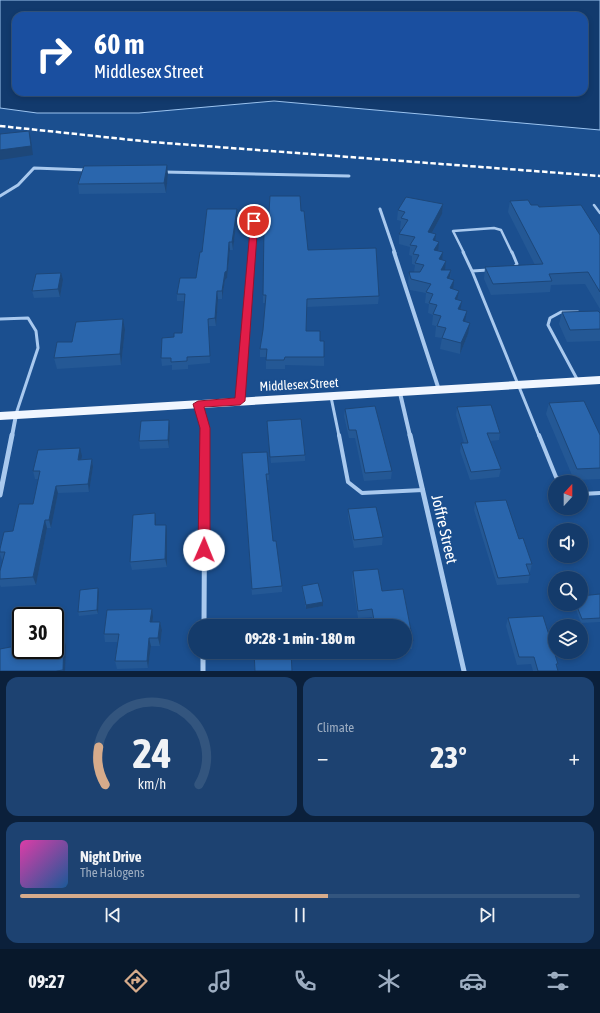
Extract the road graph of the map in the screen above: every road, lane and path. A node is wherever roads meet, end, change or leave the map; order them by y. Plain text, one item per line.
1 (89, 170) edge
2 (160, 172) edge
3 (349, 176) dead end
4 (0, 196) edge
5 (594, 205) dead end
6 (255, 206) dead end
7 (380, 209) dead end
8 (600, 213) edge
9 (506, 269) edge
10 (492, 270) edge
11 (472, 271) junction
12 (581, 312) edge
13 (0, 319) edge
14 (600, 380) edge
15 (578, 381) junction
16 (520, 385) junction
17 (439, 390) junction
18 (400, 393) junction
19 (331, 397) junction
20 (240, 401) junction
21 (198, 404) junction
22 (16, 415) junction
23 (0, 416) edge
24 (555, 475) edge
25 (423, 490) junction
26 (588, 494) edge
27 (600, 494) edge
28 (0, 495) edge
29 (204, 619) edge
30 (203, 659) edge
31 (203, 671) edge
32 (464, 671) edge

1 - 4 street
2 - 3 street
5 - 8 lane
6 - 20 street
7 - 17 street
9 - 11 lane
10 - 11 lane
11 - 16 lane
12 - 15 lane
13 - 22 lane
14 - 15 main road, Middlesex Street
15 - 16 main road, Middlesex Street
16 - 17 main road, Middlesex Street
16 - 24 lane
17 - 18 main road, Middlesex Street
18 - 19 main road, Middlesex Street
18 - 25 street, Joffre Street
19 - 20 main road, Middlesex Street
19 - 25 lane
20 - 21 main road, Middlesex Street
21 - 22 main road, Middlesex Street
21 - 29 street
22 - 23 main road, Middlesex Street
22 - 28 street
25 - 32 street, Joffre Street
26 - 27 lane
30 - 31 street

